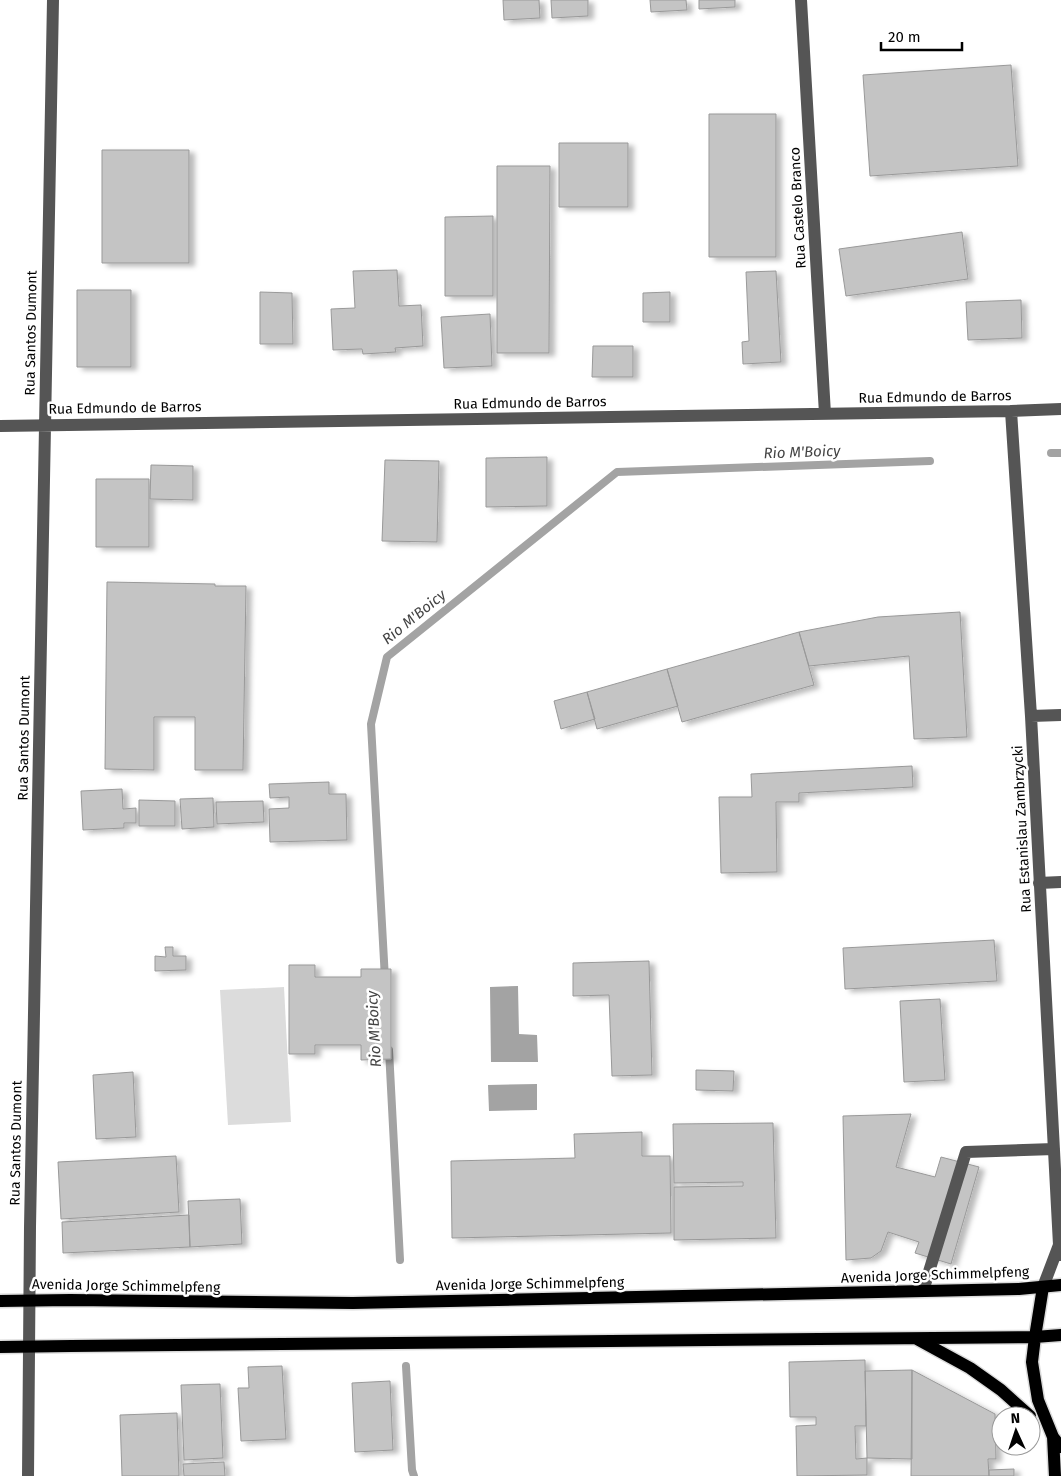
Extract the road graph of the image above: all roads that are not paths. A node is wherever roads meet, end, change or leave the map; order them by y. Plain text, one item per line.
1 (53, 0) edge
2 (801, 0) edge
3 (1061, 409) edge
4 (1011, 411) junction
5 (825, 414) junction
6 (44, 425) junction
7 (0, 426) edge
8 (1061, 715) edge
9 (1031, 716) junction
10 (1061, 882) edge
11 (1039, 883) junction
12 (1054, 1149) junction
13 (1060, 1250) edge
14 (1061, 1285) edge
15 (1044, 1286) junction
16 (923, 1292) junction
17 (29, 1299) junction
18 (0, 1300) edge
19 (1061, 1335) edge
20 (1035, 1337) junction
21 (915, 1338) junction
22 (0, 1347) edge
23 (29, 1347) junction
24 (1018, 1406) edge
25 (1041, 1427) edge
26 (1057, 1442) edge
27 (28, 1476) edge
28 (1055, 1476) edge

1 - 6 street, Rua Santos Dumont
2 - 5 street, Rua Castelo Branco
3 - 4 street, Rua Edmundo de Barros
4 - 5 street, Rua Edmundo de Barros
4 - 9 street, Rua Estanislau Zambrzycki
5 - 6 street, Rua Edmundo de Barros
6 - 7 street, Rua Edmundo de Barros
6 - 17 street, Rua Santos Dumont
8 - 9 street
9 - 11 street, Rua Estanislau Zambrzycki
10 - 11 street
11 - 12 street, Rua Estanislau Zambrzycki
12 - 13 street, Rua Estanislau Zambrzycki
12 - 16 street
13 - 15 street, Rua Estanislau Zambrzycki
14 - 15 main road, Avenida Jorge Schimmelpfeng
15 - 16 main road, Avenida Jorge Schimmelpfeng
15 - 20 main road
16 - 17 main road, Avenida Jorge Schimmelpfeng
17 - 18 main road, Avenida Jorge Schimmelpfeng
17 - 23 street, Rua Santos Dumont
19 - 20 main road
20 - 21 main road
20 - 26 main road
21 - 23 main road
21 - 24 main road
22 - 23 main road
23 - 27 street, Rua Santos Dumont
25 - 26 main road
26 - 28 main road

